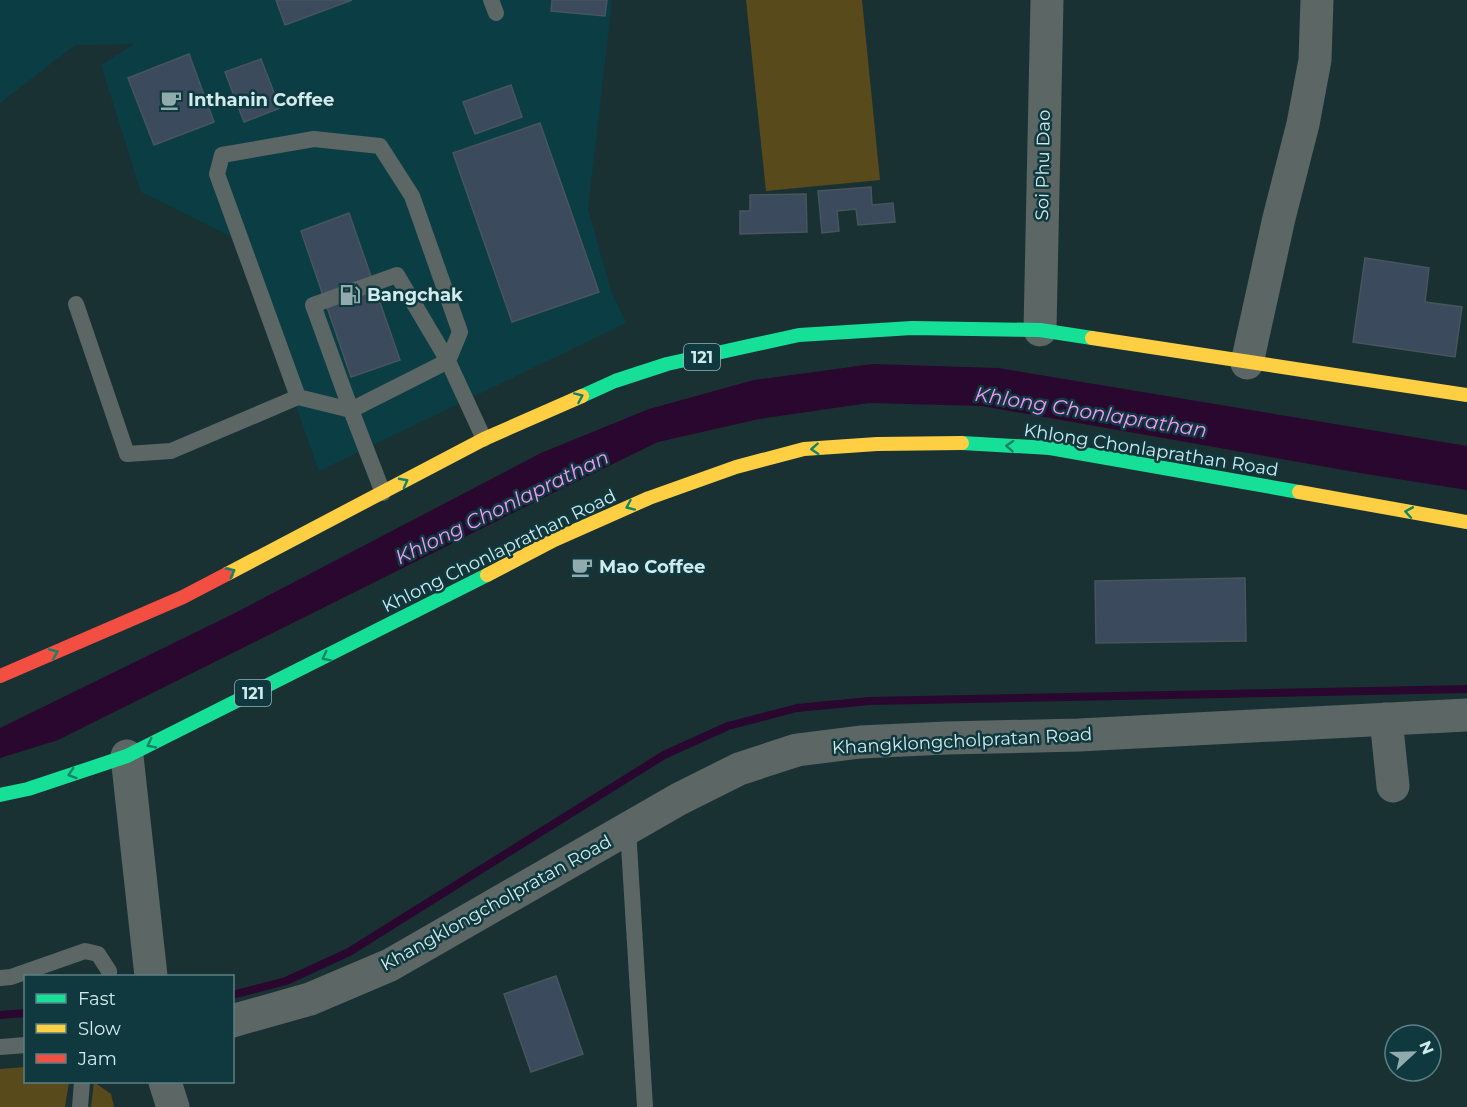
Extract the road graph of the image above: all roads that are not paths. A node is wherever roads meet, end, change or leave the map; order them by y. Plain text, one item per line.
1 (1047, 0) edge
2 (1317, 0) edge
3 (76, 304) dead end
4 (1040, 330) junction
5 (447, 361) junction
6 (1247, 363) junction
7 (1467, 395) edge
8 (298, 397) junction
9 (351, 410) junction
10 (484, 439) junction
11 (383, 494) junction
12 (1467, 522) edge
13 (0, 676) edge
14 (1467, 715) edge
15 (1386, 719) junction
16 (127, 756) junction
17 (1393, 786) dead end
18 (0, 795) edge
19 (628, 830) junction
20 (109, 975) edge
21 (151, 975) edge
22 (0, 978) edge
23 (234, 1021) edge
24 (24, 1045) edge
25 (0, 1047) edge
26 (82, 1083) edge
27 (163, 1083) edge
28 (163, 1083) edge
29 (80, 1107) edge
30 (158, 1107) edge
31 (173, 1107) edge
32 (645, 1107) edge

1 - 4 street, Soi Phu Dao
2 - 6 street
3 - 8 lane
4 - 6 main road, 121
10 -> 4 main road, 121
5 - 8 lane
5 - 9 lane
5 - 9 lane
5 - 10 lane
6 - 7 main road, 121
8 - 9 lane
9 - 11 lane
11 -> 10 main road, 121
13 -> 11 main road, 121
12 -> 16 main road, Khlong Chonlaprathan Road / 121
14 - 15 street, Khangklongcholpratan Road
15 - 17 street
15 - 19 street, Khangklongcholpratan Road
16 -> 18 main road, Khlong Chonlaprathan Road / 121
16 - 21 street
19 - 23 street, Khangklongcholpratan Road
19 - 32 lane
20 - 22 lane
24 - 25 lane
26 - 29 lane
27 - 30 street
28 - 31 street

